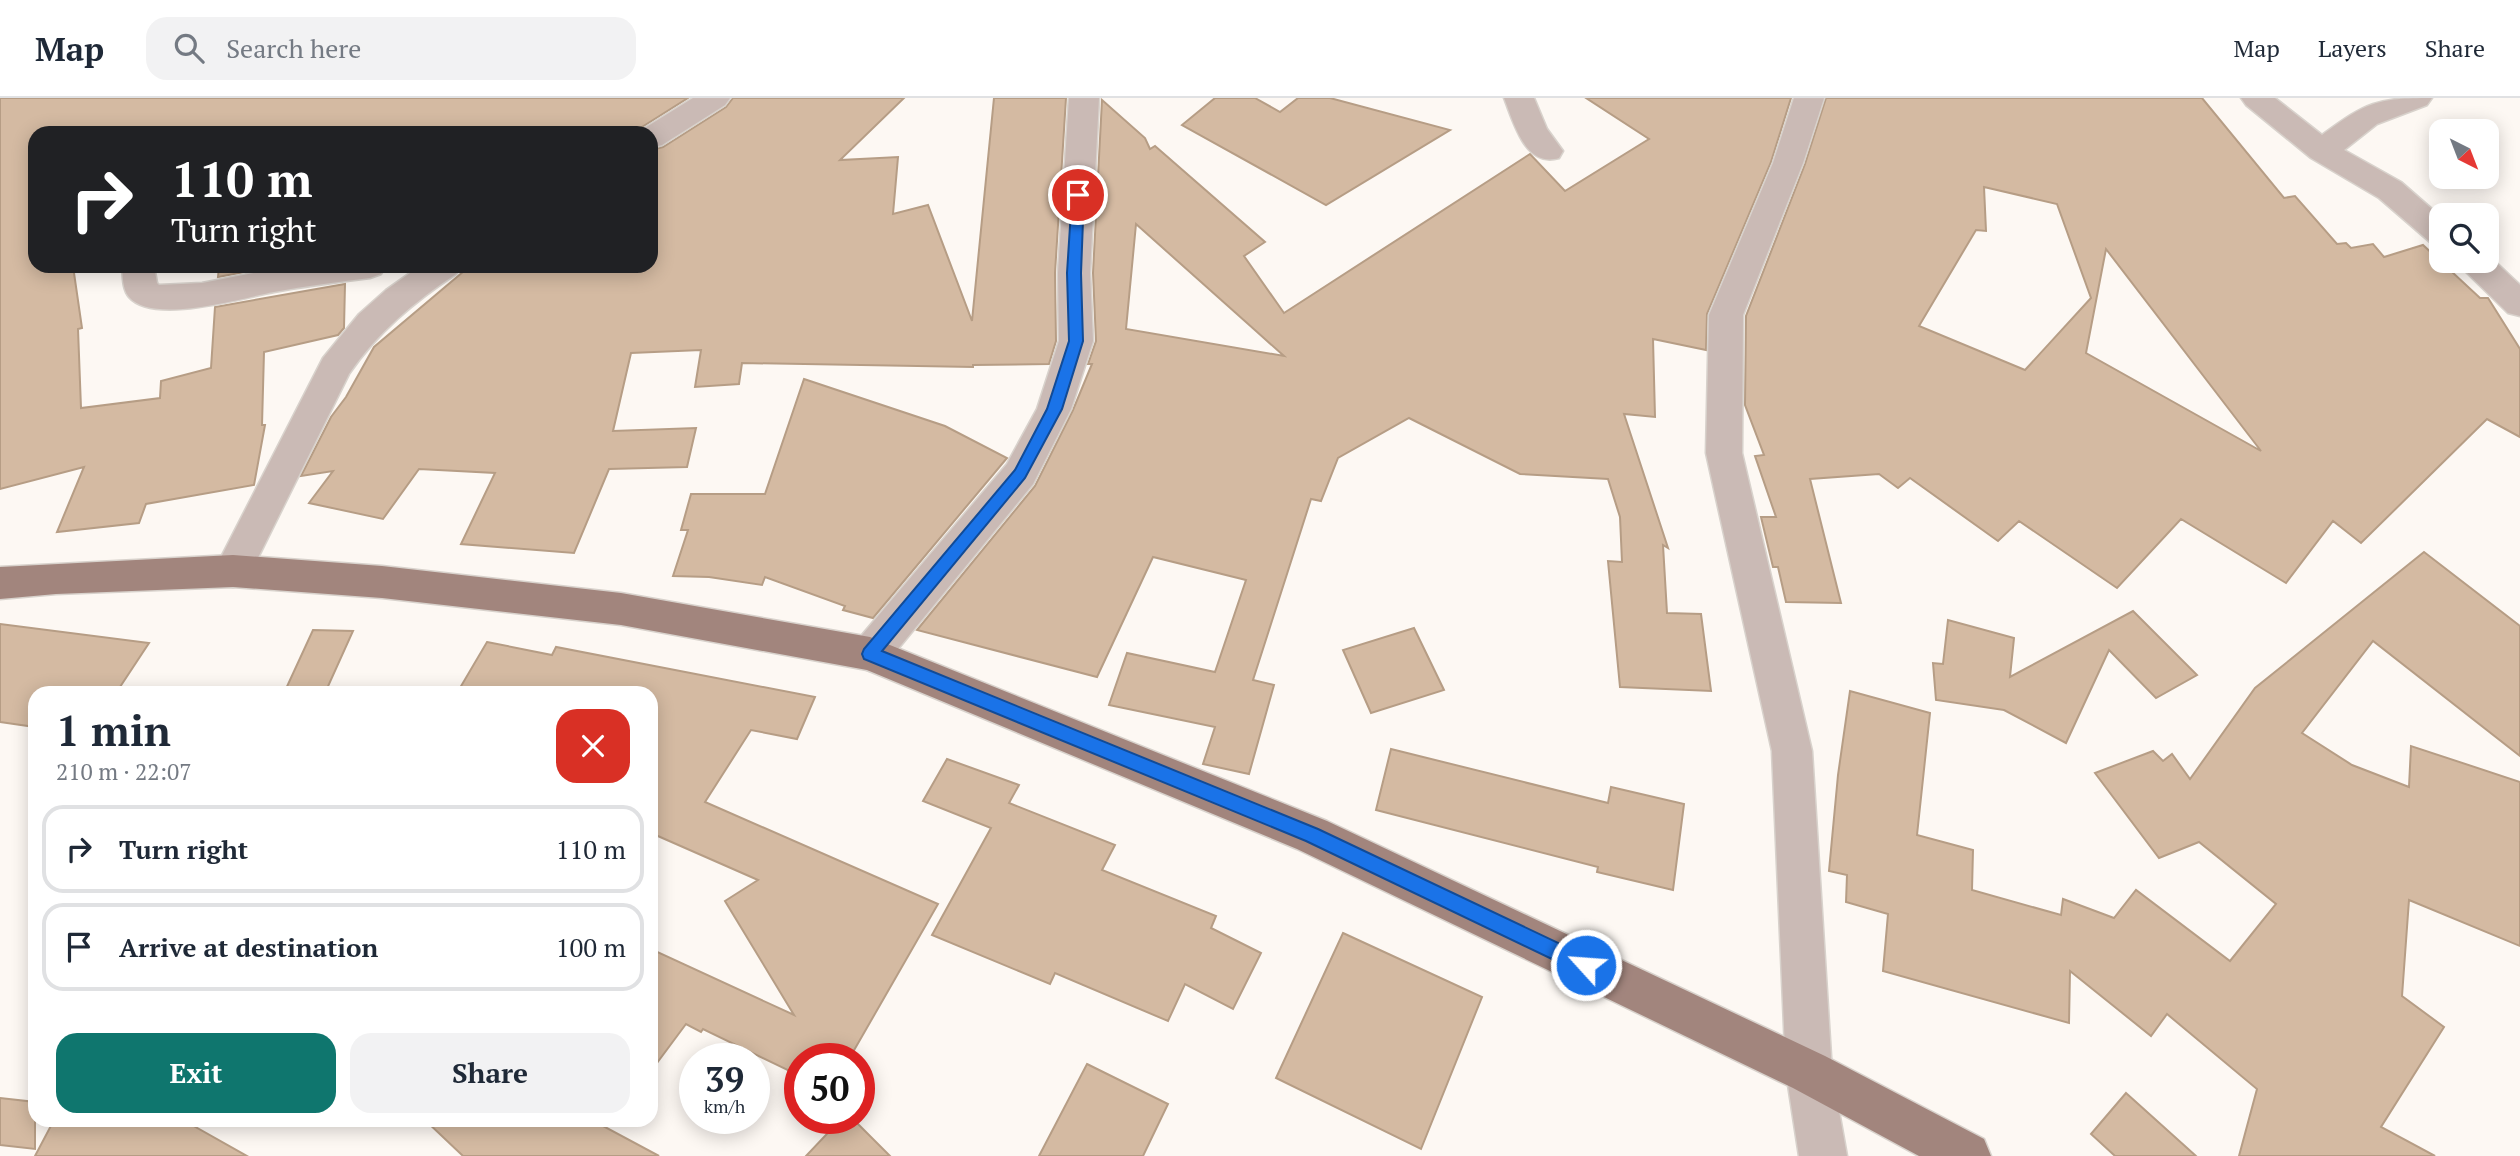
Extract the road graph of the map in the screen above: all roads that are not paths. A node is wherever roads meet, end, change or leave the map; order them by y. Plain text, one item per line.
1 (715, 98) edge
2 (1084, 98) edge
3 (1519, 98) edge
4 (1809, 98) edge
5 (2256, 98) edge
6 (2417, 98) edge
7 (658, 134) edge
8 (1548, 151) dead end
9 (2322, 151) junction
10 (2429, 224) edge
11 (139, 273) edge
12 (322, 273) edge
13 (435, 273) edge
14 (2489, 273) edge
15 (2520, 304) edge
16 (233, 571) junction
17 (0, 583) edge
18 (870, 654) junction
19 (1810, 1072) junction
20 (1823, 1156) edge
21 (1966, 1156) edge

1 - 7 street
2 - 18 street
3 - 8 street
4 - 19 street
5 - 9 street
6 - 9 street
9 - 10 street
11 - 12 street
13 - 16 street
14 - 15 street
16 - 17 main road
16 - 18 main road
18 - 19 main road
19 - 20 street
19 - 21 main road

